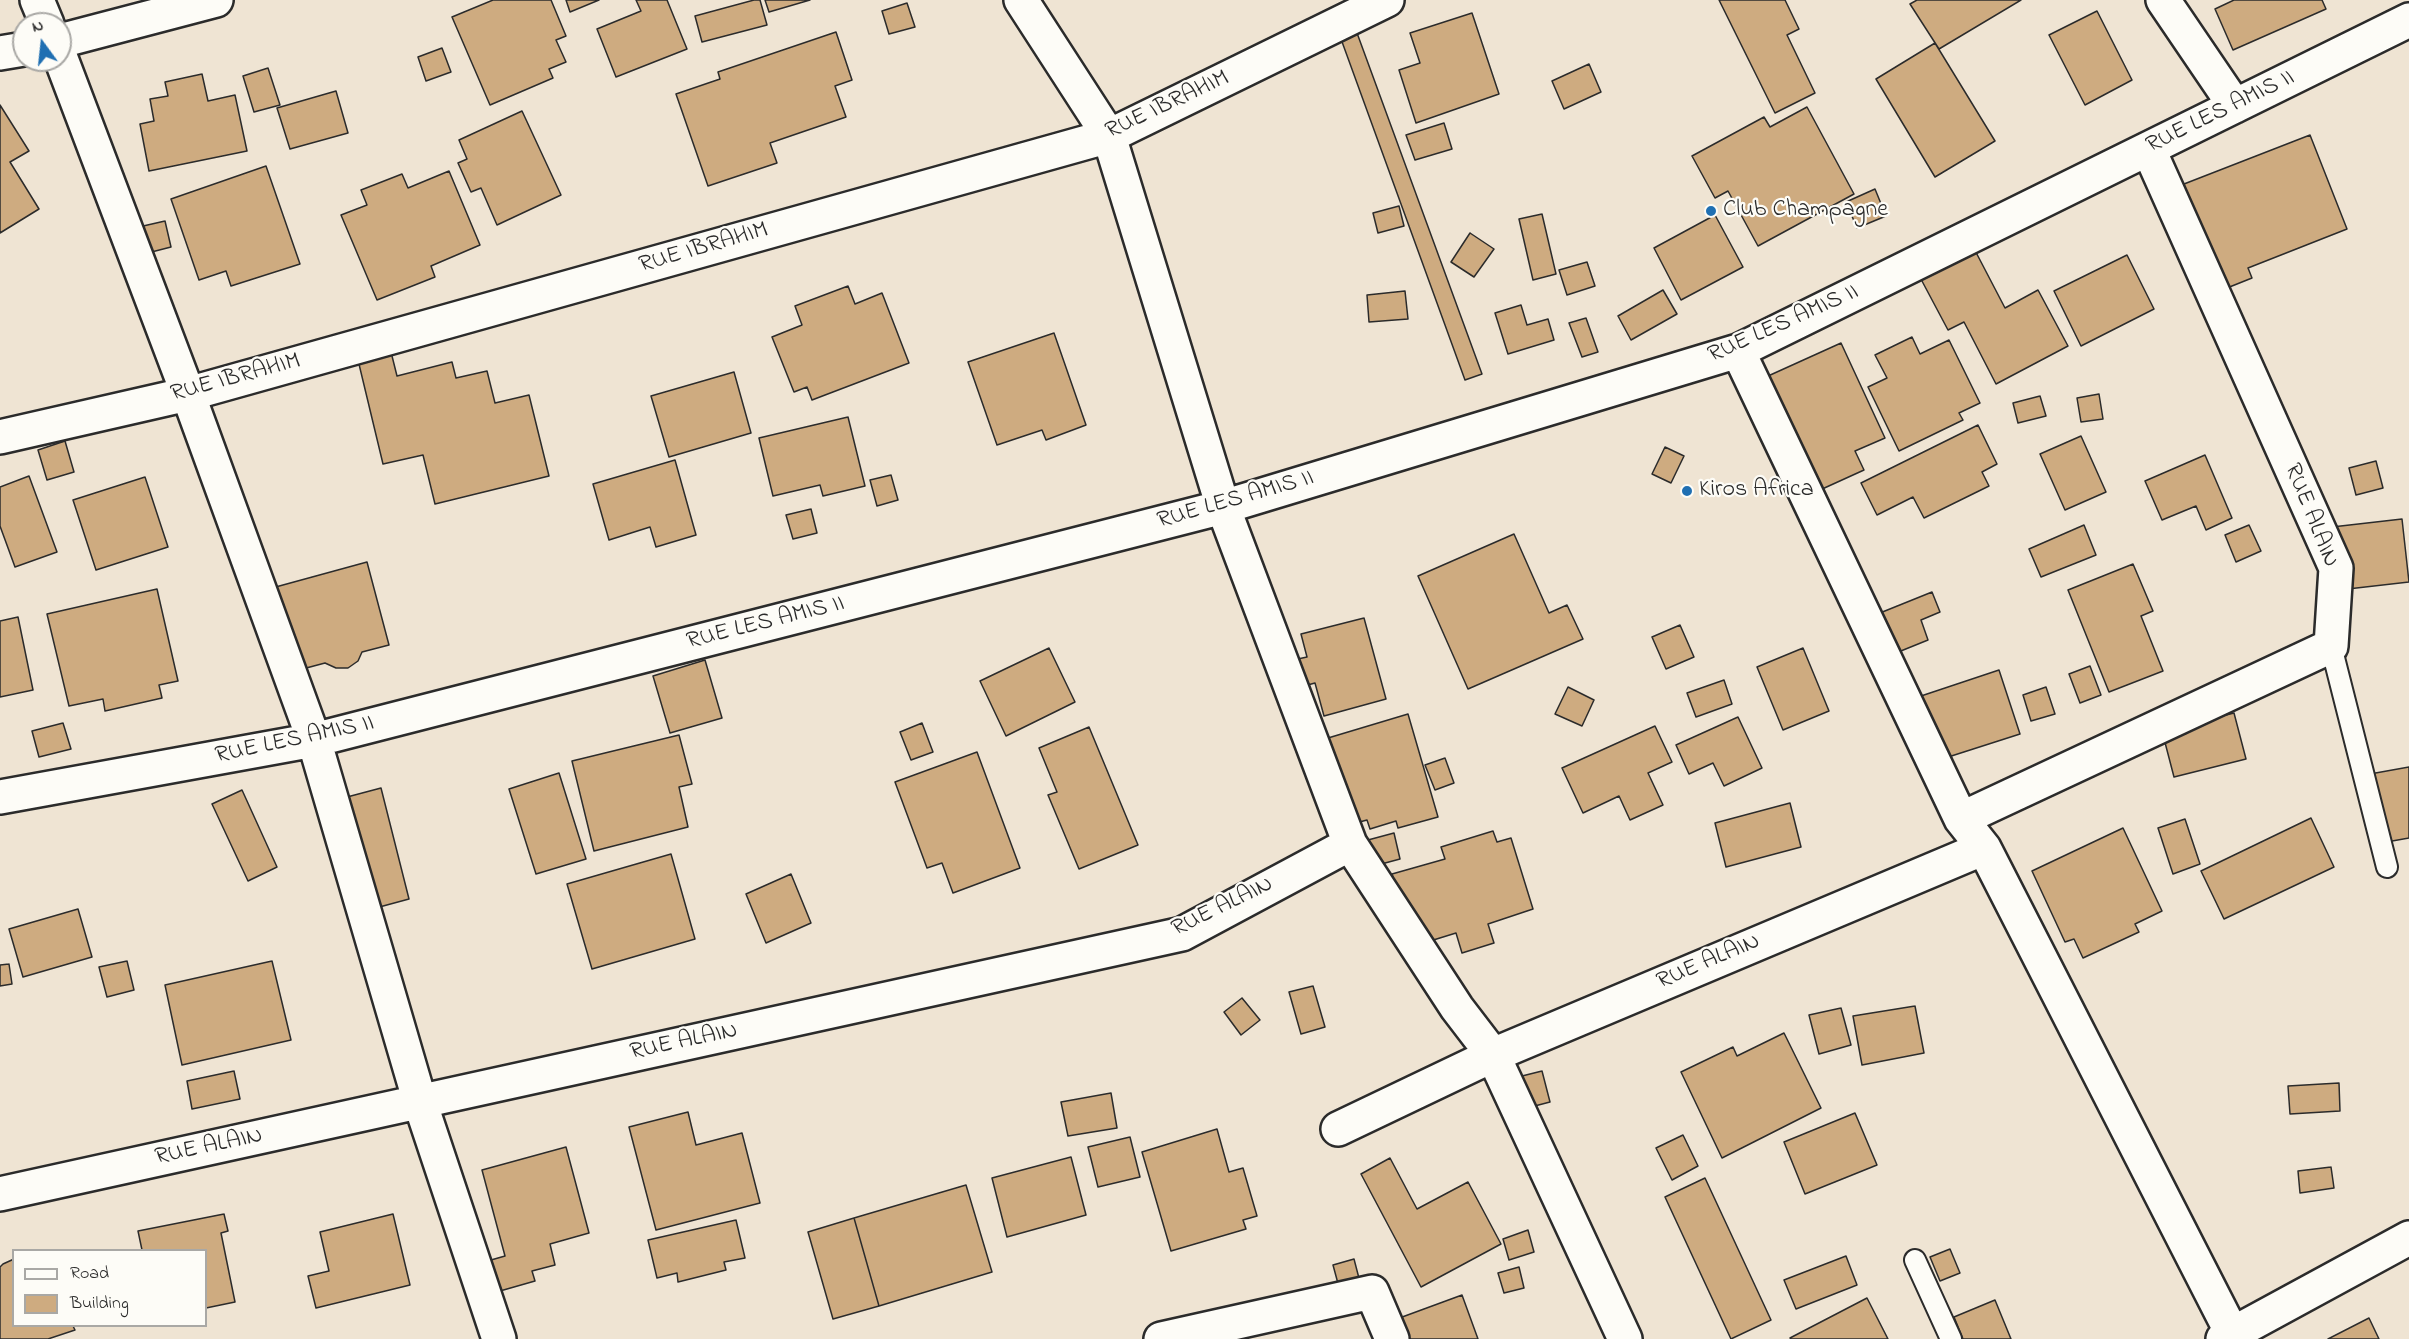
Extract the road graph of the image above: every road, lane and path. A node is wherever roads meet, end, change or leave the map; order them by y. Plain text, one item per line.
1 (216, 0) edge
2 (1021, 0) edge
3 (1387, 0) edge
4 (2163, 0) edge
5 (2409, 20) edge
6 (72, 38) edge
7 (66, 72) edge
8 (2235, 106) junction
9 (1109, 136) junction
10 (2149, 150) junction
11 (1738, 351) junction
12 (188, 394) junction
13 (0, 437) edge
14 (1223, 507) junction
15 (2331, 646) junction
16 (314, 741) junction
17 (0, 797) edge
18 (1962, 819) junction
19 (1350, 844) junction
20 (1984, 848) junction
21 (2387, 867) dead end
22 (1493, 1055) junction
23 (420, 1102) junction
24 (1338, 1129) dead end
25 (0, 1194) edge
26 (2409, 1238) edge
27 (1915, 1260) dead end
28 (2230, 1337) edge
29 (499, 1339) edge
30 (1161, 1339) edge
31 (1392, 1339) edge
32 (1625, 1339) edge
33 (1951, 1339) edge

1 - 6 street
2 - 9 street
3 - 9 street, RUE IBRAHIM
4 - 8 street
5 - 8 street, RUE LES AMIS II
7 - 12 street
8 - 10 street, RUE LES AMIS II
9 - 12 street, RUE IBRAHIM
9 - 14 street
10 - 11 street, RUE LES AMIS II
10 - 15 street, RUE ALAIN
11 - 14 street, RUE LES AMIS II
11 - 18 street
12 - 13 street, RUE IBRAHIM
12 - 16 street
14 - 16 street, RUE LES AMIS II
14 - 19 street
15 - 18 street
15 - 21 lane
16 - 17 street, RUE LES AMIS II
16 - 23 street
18 - 20 street
19 - 22 street
19 - 23 street, RUE ALAIN
20 - 22 street, RUE ALAIN
20 - 28 street
22 - 24 street, RUE ALAIN
22 - 32 street
23 - 25 street, RUE ALAIN
23 - 29 street
26 - 28 street
27 - 33 lane
30 - 31 street

